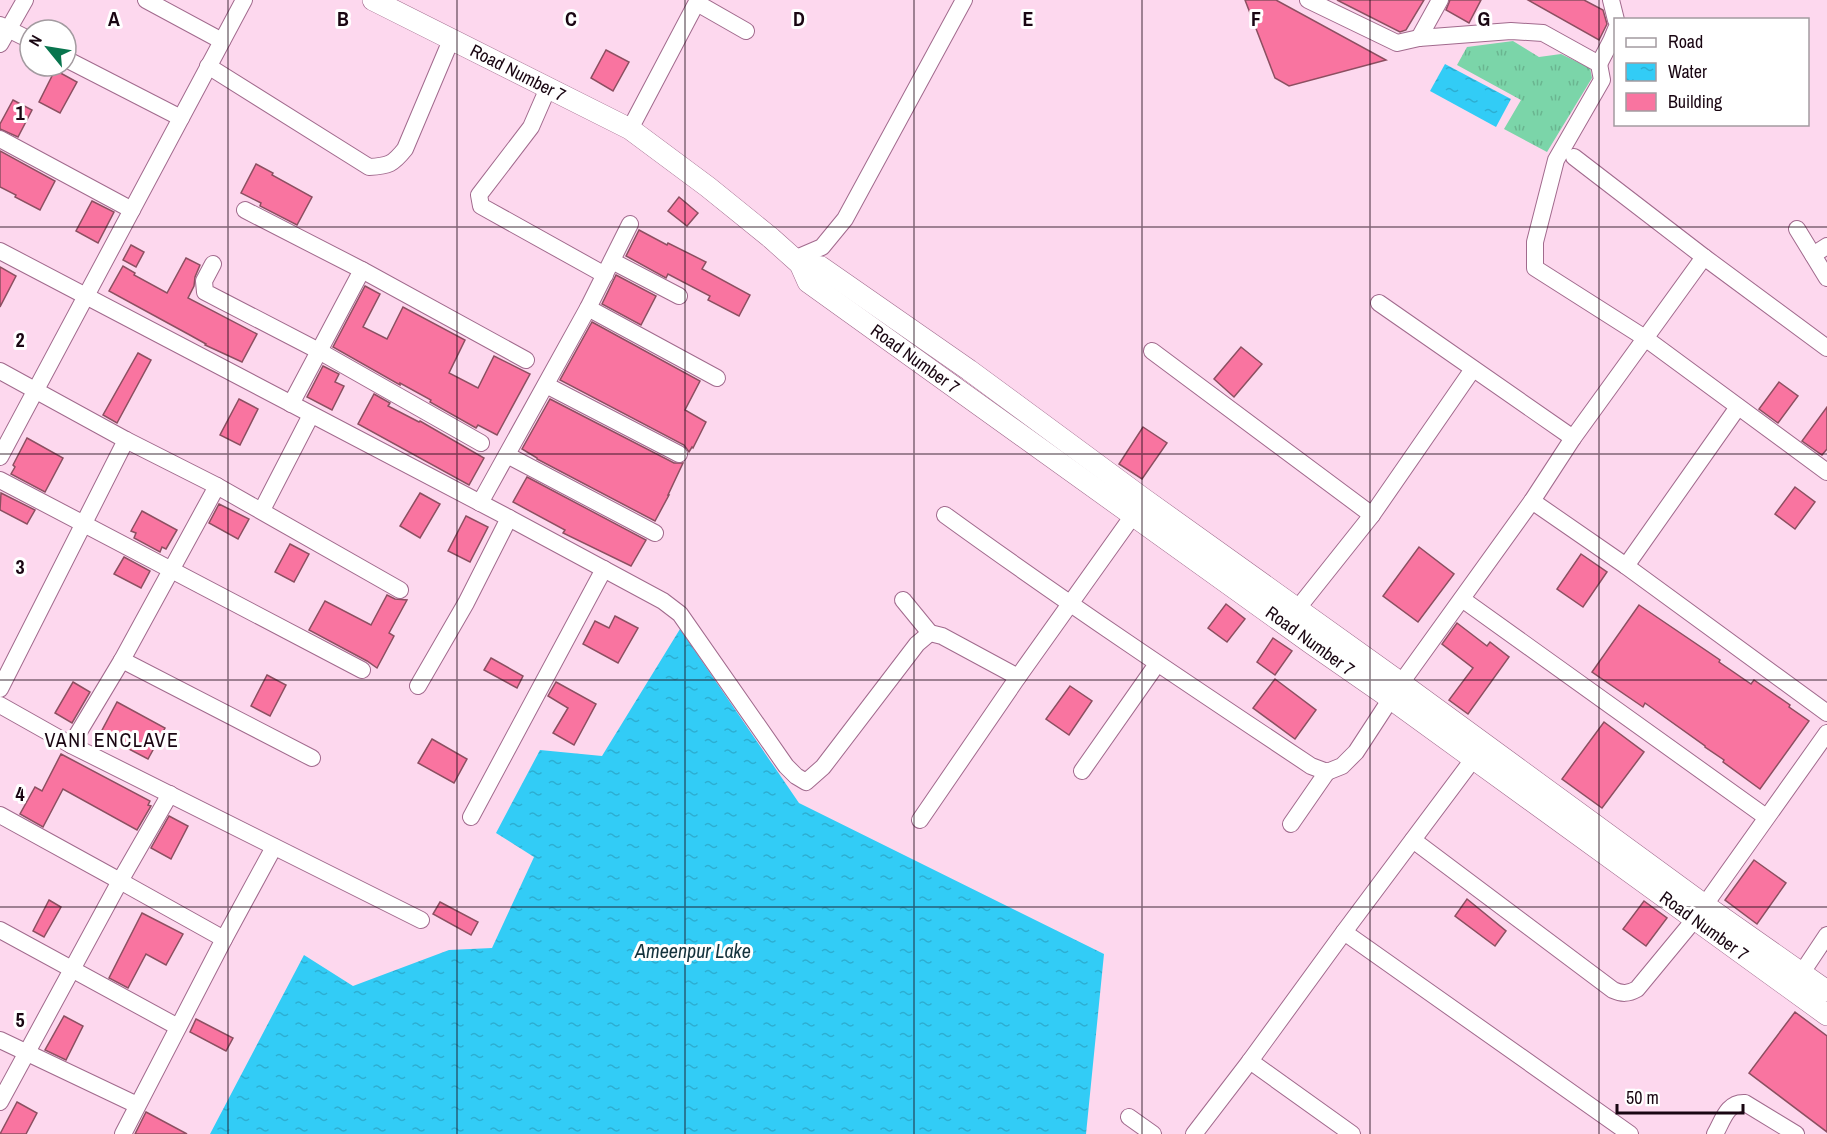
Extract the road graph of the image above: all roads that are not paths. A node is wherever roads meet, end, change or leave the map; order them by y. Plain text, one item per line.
1 (24, 0) edge
2 (146, 0) edge
3 (244, 0) edge
4 (373, 0) edge
5 (964, 0) edge
6 (1308, 0) edge
7 (1440, 0) edge
8 (1611, 0) edge
9 (697, 2) edge
10 (1616, 18) edge
11 (746, 31) dead end
12 (3, 33) edge
13 (1614, 34) edge
14 (18, 37) edge
15 (1419, 38) junction
16 (451, 39) junction
17 (222, 40) junction
18 (1599, 64) junction
19 (78, 65) edge
20 (208, 66) junction
21 (548, 88) junction
22 (181, 117) junction
23 (630, 129) junction
24 (0, 139) edge
25 (1574, 157) dead end
26 (132, 210) junction
27 (245, 210) dead end
28 (630, 224) dead end
29 (1797, 229) dead end
30 (1820, 250) edge
31 (0, 251) edge
32 (1704, 257) junction
33 (797, 262) junction
34 (213, 264) dead end
35 (609, 268) junction
36 (362, 270) junction
37 (1827, 278) edge
38 (86, 296) junction
39 (679, 296) dead end
40 (1378, 303) dead end
41 (588, 308) junction
42 (1645, 338) junction
43 (1827, 348) edge
44 (319, 351) junction
45 (1152, 351) dead end
46 (526, 360) dead end
47 (1473, 369) junction
48 (0, 371) edge
49 (717, 378) dead end
50 (546, 385) junction
51 (35, 391) junction
52 (291, 404) junction
53 (1738, 407) junction
54 (311, 415) junction
55 (1047, 427) junction
56 (1574, 438) junction
57 (126, 440) junction
58 (481, 443) dead end
59 (1036, 445) junction
60 (679, 454) dead end
61 (507, 455) junction
62 (0, 457) edge
63 (1827, 472) edge
64 (0, 480) edge
65 (217, 486) junction
66 (1532, 501) junction
67 (480, 503) junction
68 (1139, 507) junction
69 (262, 510) junction
70 (1372, 515) junction
71 (945, 516) dead end
72 (509, 518) junction
73 (84, 524) junction
74 (655, 534) dead end
75 (1626, 566) junction
76 (604, 569) junction
77 (172, 570) junction
78 (400, 590) dead end
79 (1462, 599) junction
80 (903, 600) dead end
81 (1069, 604) junction
82 (1291, 616) junction
83 (930, 633) junction
84 (122, 660) junction
85 (1157, 664) junction
86 (363, 670) dead end
87 (1018, 677) junction
88 (418, 686) dead end
89 (0, 689) edge
90 (1396, 691) junction
91 (0, 705) edge
92 (1827, 713) edge
93 (1827, 733) edge
94 (71, 745) junction
95 (1479, 752) junction
96 (312, 758) dead end
97 (1082, 771) dead end
98 (1327, 772) junction
99 (170, 794) junction
100 (0, 815) edge
101 (471, 817) dead end
102 (1766, 817) junction
103 (920, 820) dead end
104 (1292, 824) dead end
105 (1413, 840) junction
106 (274, 847) junction
107 (120, 881) junction
108 (1699, 912) junction
109 (421, 920) dead end
110 (0, 930) edge
111 (1344, 932) junction
112 (1827, 935) edge
113 (224, 939) junction
114 (72, 969) junction
115 (1796, 981) junction
116 (1827, 991) edge
117 (1827, 1015) edge
118 (178, 1027) junction
119 (0, 1040) edge
120 (27, 1054) junction
121 (1251, 1061) junction
122 (0, 1102) edge
123 (137, 1105) junction
124 (1129, 1117) dead end
125 (123, 1134) edge
126 (1153, 1134) edge
127 (1194, 1134) edge
128 (1352, 1134) edge
129 (1630, 1134) edge
130 (1715, 1134) edge
131 (1796, 1134) edge

1 - 12 street
2 - 17 street
3 - 17 street
4 - 16 street, Road Number 7
5 - 33 street
6 - 15 street
7 - 15 street
8 - 10 street
9 - 11 street
9 - 23 street
12 - 14 street
13 - 18 street
15 - 18 street
16 - 20 street
16 - 21 street, Road Number 7
17 - 20 street
18 - 42 street
19 - 22 street
20 - 22 street
21 - 23 street, Road Number 7
21 - 35 street
22 - 26 street
23 - 33 street, Road Number 7
24 - 26 street
25 - 32 street
26 - 38 street
27 - 36 street
28 - 35 street
29 - 30 street
30 - 37 street
31 - 38 street
32 - 42 street
32 - 43 street
33 - 55 street, Road Number 7
33 - 59 street, Road Number 7
34 - 44 street
35 - 39 street
35 - 41 street
36 - 44 street
36 - 46 street
38 - 51 street
38 - 52 street
40 - 47 street
41 - 49 street
41 - 50 street
42 - 53 street
42 - 56 street
44 - 52 street
44 - 58 street
45 - 70 street
47 - 56 street
47 - 70 street
48 - 51 street
50 - 60 street
50 - 61 street
51 - 57 street
51 - 62 street
52 - 54 street
53 - 63 street
53 - 75 street
54 - 67 street
54 - 69 street
55 - 59 street
55 - 68 street, Road Number 7
56 - 66 street
57 - 65 street
57 - 73 street
59 - 68 street, Road Number 7
61 - 67 street
61 - 74 street
64 - 73 street
65 - 69 street
65 - 77 street
66 - 75 street
66 - 79 street
67 - 72 street
68 - 81 street
68 - 82 street, Road Number 7
69 - 78 street
70 - 82 street
71 - 81 street
72 - 76 street
72 - 88 street
73 - 77 street
73 - 89 street
75 - 92 street
76 - 83 street
76 - 101 street
77 - 84 street
77 - 86 street
79 - 90 street
79 - 102 street
80 - 83 street
81 - 85 street
81 - 87 street
82 - 90 street, Road Number 7
83 - 87 street
84 - 94 street
84 - 96 street
85 - 97 street
85 - 98 street
87 - 103 street
90 - 95 street, Road Number 7
90 - 98 street
91 - 94 street
93 - 102 street
94 - 99 street
95 - 105 street
95 - 108 street, Road Number 7
98 - 104 street
99 - 106 street
99 - 107 street
100 - 107 street
102 - 108 street
105 - 108 street
105 - 111 street
106 - 109 street
106 - 113 street
107 - 113 street
107 - 114 street
108 - 115 street, Road Number 7
110 - 114 street
111 - 121 street
111 - 129 street
112 - 115 street
113 - 118 street
114 - 118 street
114 - 120 street
115 - 116 street, Road Number 7
115 - 117 street, Road Number 7
118 - 123 street
119 - 120 street
120 - 122 street
120 - 123 street
121 - 127 street
121 - 128 street
123 - 125 street
124 - 126 street
130 - 131 street

